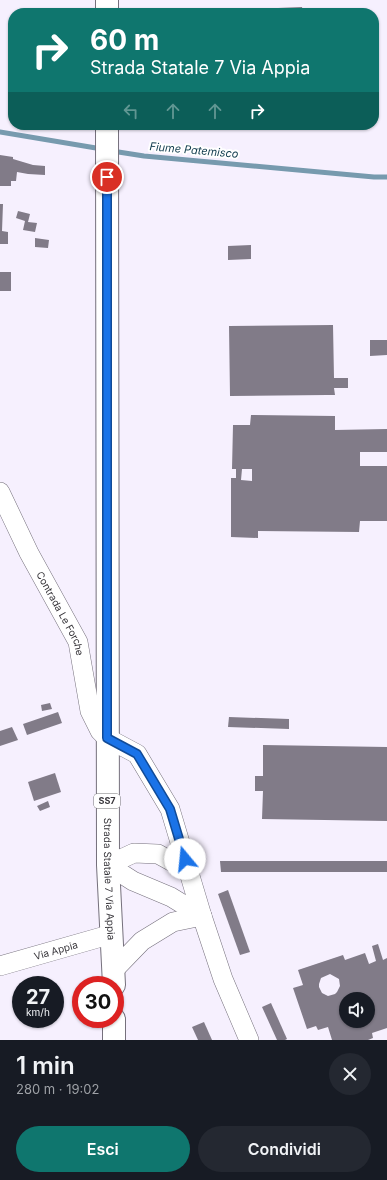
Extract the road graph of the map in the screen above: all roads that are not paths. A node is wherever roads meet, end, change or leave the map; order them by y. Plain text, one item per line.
1 (107, 130) edge
2 (0, 492) edge
3 (107, 738) junction
4 (108, 865) junction
5 (189, 871) junction
6 (202, 916) junction
7 (112, 934) junction
8 (0, 966) edge
9 (114, 976) edge
10 (116, 976) edge
11 (114, 1028) edge
12 (114, 1040) edge
13 (249, 1040) edge

1 - 3 main road, Strada Statale 7 Via Appia / SS7
2 - 3 street, Contrada Le Forche
3 - 4 main road, Strada Statale 7 Via Appia / SS7
3 - 5 street
4 - 5 street
4 - 6 street
4 - 7 main road, Strada Statale 7 Via Appia / SS7
5 - 6 street
6 - 10 street
6 - 13 street
7 - 8 street, Via Appia
7 - 9 main road, Strada Statale 7 Via Appia / SS7
11 - 12 main road

